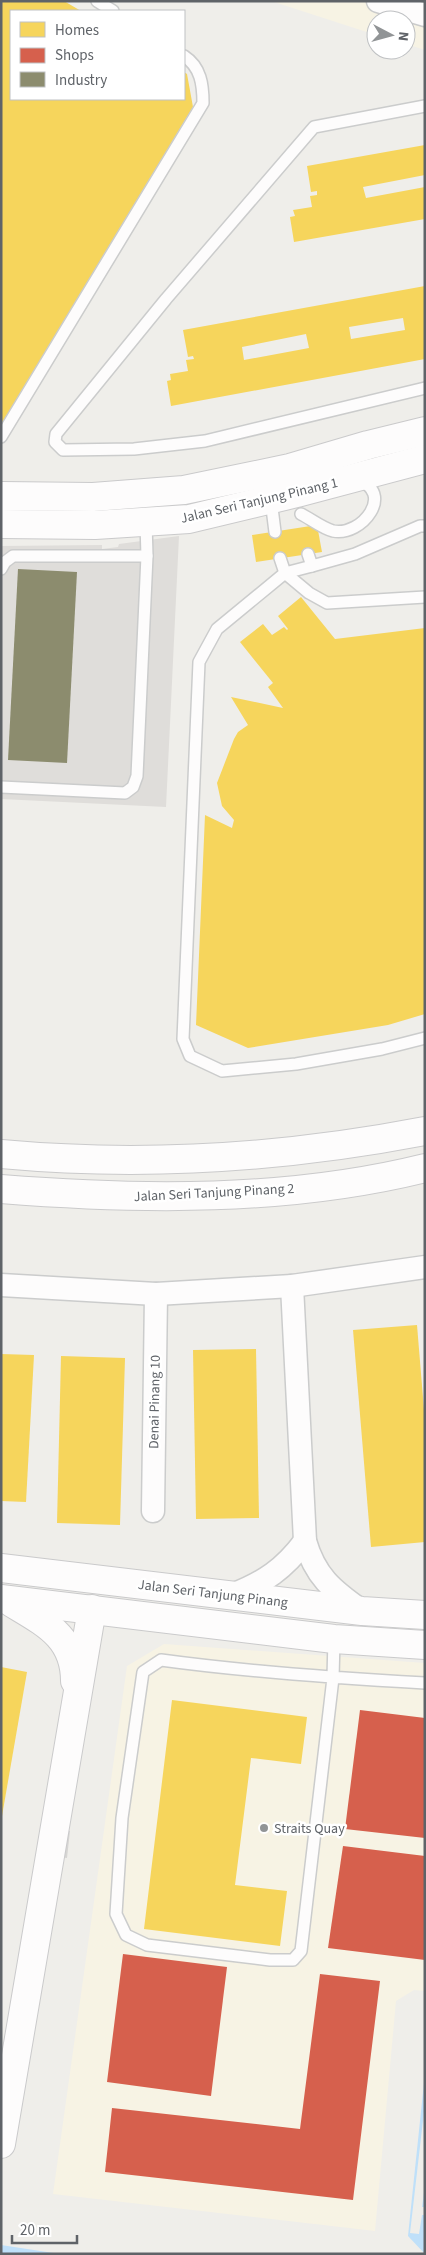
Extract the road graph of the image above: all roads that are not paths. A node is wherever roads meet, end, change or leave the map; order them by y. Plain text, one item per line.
1 (97, 1) edge
2 (378, 1) edge
3 (111, 10) edge
4 (425, 15) edge
5 (185, 57) edge
6 (425, 106) edge
7 (425, 388) edge
8 (425, 431) edge
9 (1, 437) edge
10 (425, 459) edge
11 (353, 478) junction
12 (296, 492) junction
13 (1, 496) edge
14 (271, 500) junction
15 (146, 523) junction
16 (1, 524) edge
17 (425, 526) edge
18 (303, 527) dead end
19 (275, 532) dead end
20 (308, 554) dead end
21 (146, 556) junction
22 (280, 558) dead end
23 (312, 566) junction
24 (1, 569) edge
25 (285, 573) junction
26 (425, 597) edge
27 (1, 787) edge
28 (425, 1038) edge
29 (425, 1131) edge
30 (1, 1154) edge
31 (425, 1168) edge
32 (1, 1189) edge
33 (425, 1267) edge
34 (1, 1285) edge
35 (292, 1286) junction
36 (156, 1294) junction
37 (153, 1511) dead end
38 (305, 1541) junction
39 (1, 1568) edge
40 (232, 1595) junction
41 (3, 1599) edge
42 (92, 1608) junction
43 (362, 1610) junction
44 (425, 1614) edge
45 (334, 1639) junction
46 (425, 1645) edge
47 (333, 1678) junction
48 (425, 1683) edge
49 (75, 1708) junction
50 (1, 2144) edge

1 - 3 lane
2 - 4 street
5 - 9 lane
6 - 7 lane
8 - 12 street, Jalan Seri Tanjung Pinang 1
10 - 11 street, Jalan Seri Tanjung Pinang 1
11 - 12 street, Jalan Seri Tanjung Pinang 1
11 - 12 lane
12 - 13 street, Jalan Seri Tanjung Pinang 1
12 - 14 street, Jalan Seri Tanjung Pinang 1
12 - 18 lane
14 - 15 street, Jalan Seri Tanjung Pinang 1
14 - 19 lane
15 - 16 street, Jalan Seri Tanjung Pinang 1
15 - 21 lane
17 - 23 lane
20 - 23 lane
21 - 24 lane
21 - 27 lane
22 - 25 lane
23 - 25 lane
25 - 26 lane
25 - 28 lane
29 - 30 street
31 - 32 street, Jalan Seri Tanjung Pinang 2
33 - 35 street
34 - 36 street
35 - 36 street
35 - 38 street
36 - 37 street, Denai Pinang 10
38 - 40 street
38 - 43 street
39 - 40 street, Jalan Seri Tanjung Pinang
40 - 43 street, Jalan Seri Tanjung Pinang
41 - 42 street
41 - 49 street
42 - 45 street
42 - 49 street
43 - 44 street, Jalan Seri Tanjung Pinang
45 - 46 street
45 - 47 lane
47 - 47 lane
47 - 48 lane
49 - 50 street

